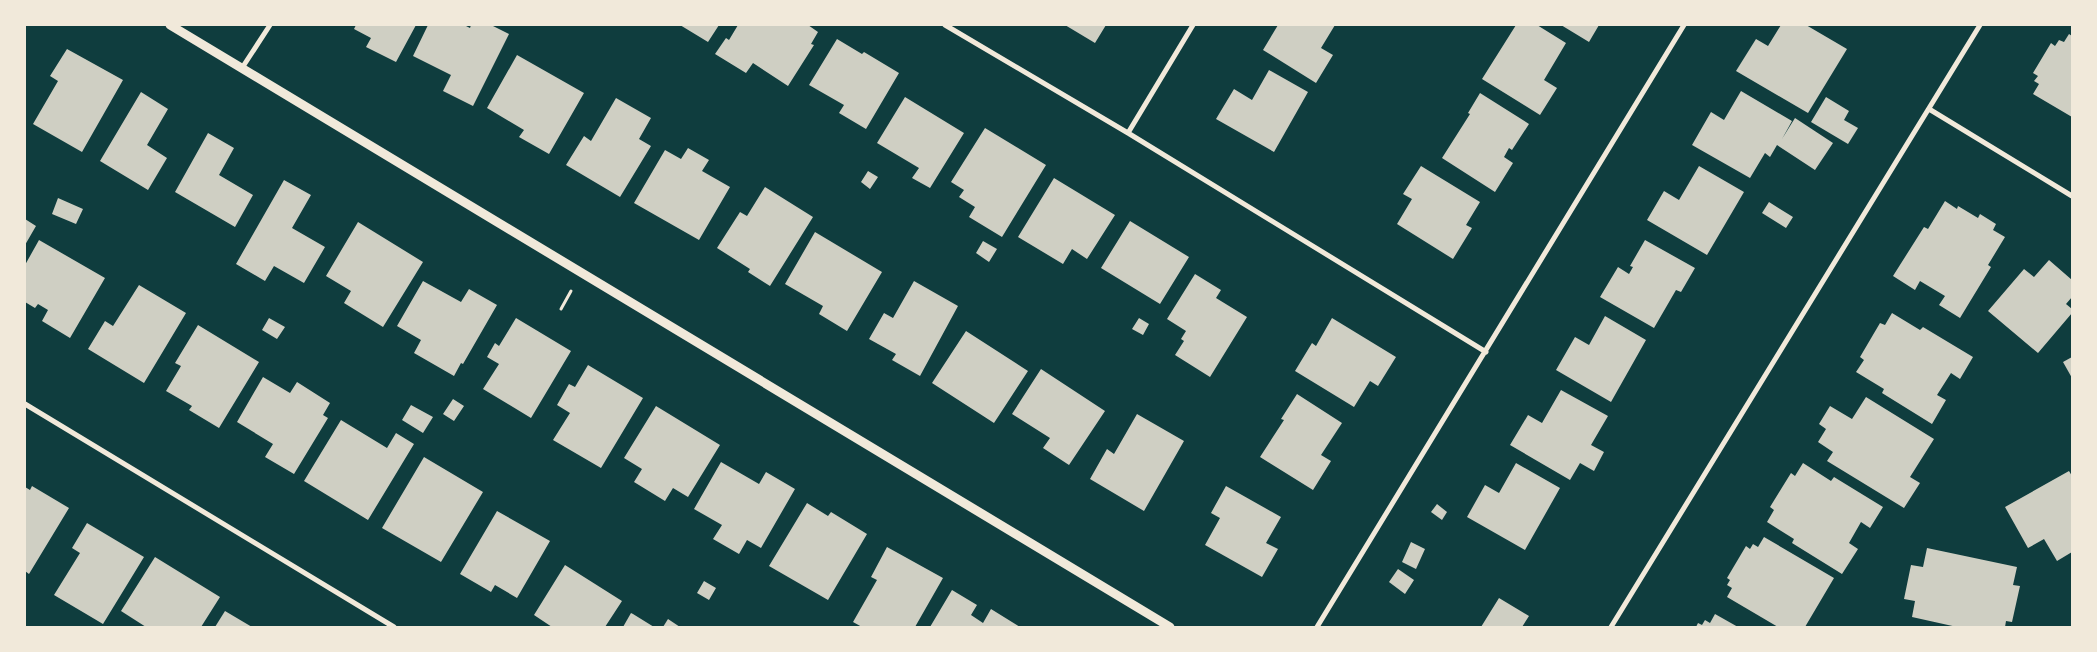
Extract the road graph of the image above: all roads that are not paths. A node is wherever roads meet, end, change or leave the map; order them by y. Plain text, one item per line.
1 (170, 25) edge
2 (270, 25) edge
3 (945, 25) edge
4 (1193, 25) edge
5 (1684, 25) edge
6 (1980, 25) edge
7 (242, 68) junction
8 (1929, 109) junction
9 (1128, 133) junction
10 (2072, 196) edge
11 (1486, 352) junction
12 (25, 404) edge
13 (394, 627) edge
14 (1170, 627) edge
15 (1317, 627) edge
16 (1612, 627) edge

1 - 7 street
2 - 7 street
3 - 9 street
4 - 9 street
5 - 11 street
6 - 8 street
7 - 14 street
8 - 10 street
8 - 16 street
9 - 11 street
11 - 15 street
12 - 13 street

